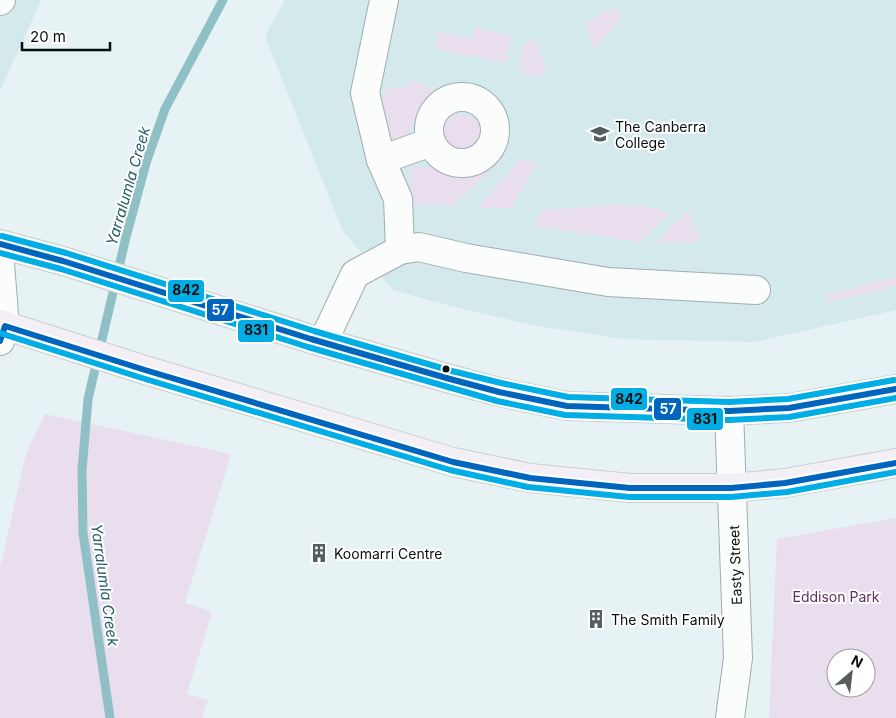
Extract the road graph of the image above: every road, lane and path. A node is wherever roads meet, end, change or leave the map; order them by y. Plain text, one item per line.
1 (384, 0) edge
2 (431, 142) dead end
3 (381, 160) junction
4 (0, 244) edge
5 (400, 250) junction
6 (0, 264) edge
7 (756, 290) dead end
8 (2, 330) edge
9 (323, 342) junction
10 (896, 389) edge
11 (728, 411) junction
12 (896, 463) edge
13 (731, 488) junction
14 (730, 718) edge

1 - 3 street
2 - 3 street
3 - 5 street
4 - 9 main road
5 - 7 street
5 - 9 street
6 - 8 street
8 - 13 main road
9 - 11 main road
10 - 11 main road
11 - 13 street, Easty Street
12 - 13 main road
13 - 14 street, Easty Street

